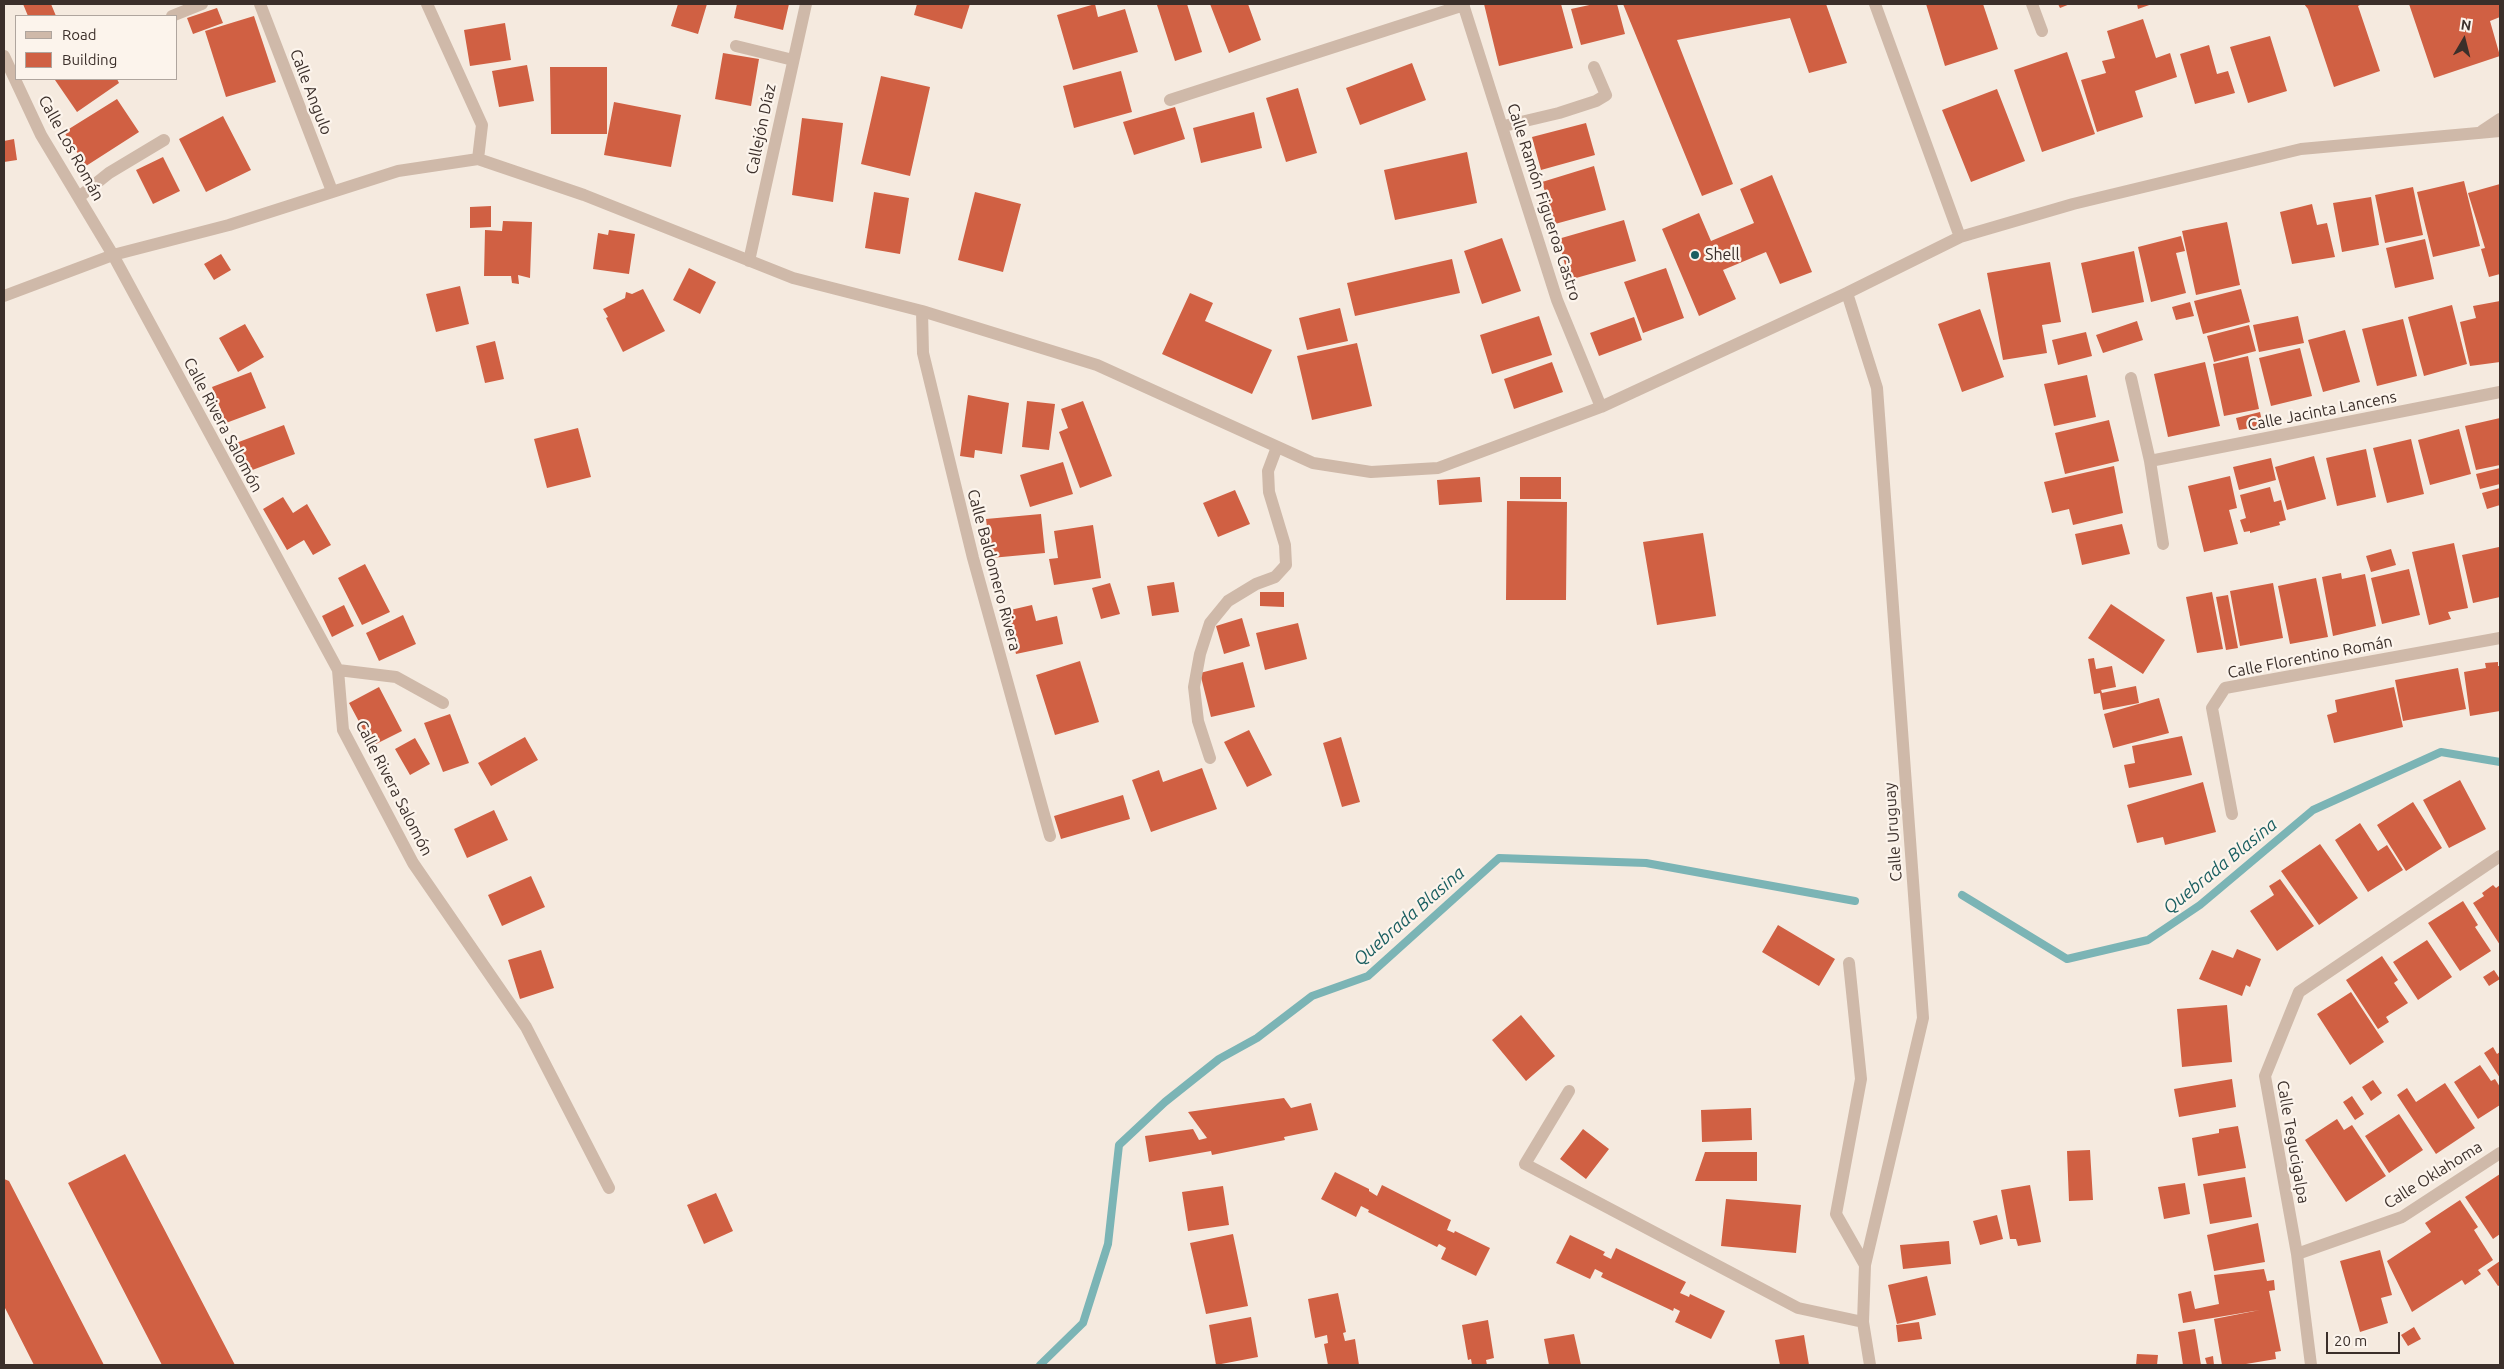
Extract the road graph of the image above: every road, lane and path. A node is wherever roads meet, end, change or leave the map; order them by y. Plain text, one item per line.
1 (202, 4) edge
2 (260, 4) edge
3 (427, 4) edge
4 (806, 4) edge
5 (1464, 4) edge
6 (1876, 4) edge
7 (2032, 4) edge
8 (174, 15) edge
9 (2042, 31) dead end
10 (736, 46) dead end
11 (4, 56) edge
12 (793, 60) junction
13 (1594, 67) dead end
14 (15, 79) edge
15 (15, 80) edge
16 (1170, 100) dead end
17 (2500, 118) edge
18 (1504, 126) junction
19 (2500, 131) edge
20 (2480, 132) junction
21 (164, 140) dead end
22 (478, 159) junction
23 (332, 191) junction
24 (79, 197) junction
25 (1960, 237) junction
26 (113, 255) junction
27 (748, 261) junction
28 (1847, 293) junction
29 (4, 296) edge
30 (922, 311) junction
31 (2130, 378) dead end
32 (2500, 392) edge
33 (1601, 407) junction
34 (1277, 447) junction
35 (2150, 461) junction
36 (2163, 544) dead end
37 (2500, 638) edge
38 (338, 670) junction
39 (443, 703) dead end
40 (1210, 758) dead end
41 (2232, 814) dead end
42 (1050, 836) dead end
43 (2500, 856) edge
44 (1848, 963) dead end
45 (1570, 1091) dead end
46 (2500, 1153) edge
47 (610, 1188) dead end
48 (2297, 1254) junction
49 (1865, 1265) junction
50 (1863, 1322) junction
51 (1870, 1365) edge
52 (2311, 1365) edge

1 - 8 street
2 - 23 street, Calle Angulo
3 - 22 street
4 - 12 street, Callejón Díaz
5 - 16 street
5 - 18 street, Calle Ramón Figueroa Castro
6 - 25 street
7 - 9 street
10 - 12 street
11 - 14 street, Calle Los Román
12 - 27 street, Callejón Díaz
13 - 18 street
15 - 24 street, Calle Los Román
17 - 20 street
18 - 33 street, Calle Ramón Figueroa Castro
19 - 20 street
20 - 25 street
21 - 24 street
22 - 23 street
22 - 27 street
23 - 26 street
24 - 26 street, Calle Los Román
25 - 28 street
26 - 29 street
26 - 38 street, Calle Rivera Salomón
27 - 30 street
28 - 33 street
28 - 49 street, Calle Uruguay
30 - 34 street
30 - 42 street, Calle Baldomero Rivera
31 - 35 street
32 - 35 street, Calle Jacinta Lancens
33 - 34 street
34 - 40 street
35 - 36 street
37 - 41 street, Calle Florentino Román
38 - 39 street
38 - 47 street, Calle Rivera Salomón
43 - 48 street, Calle Tegucigalpa
44 - 49 street
45 - 50 street
46 - 48 street, Calle Oklahoma
48 - 52 street, Calle Tegucigalpa
49 - 50 street, Calle Uruguay
50 - 51 street, Calle Uruguay

